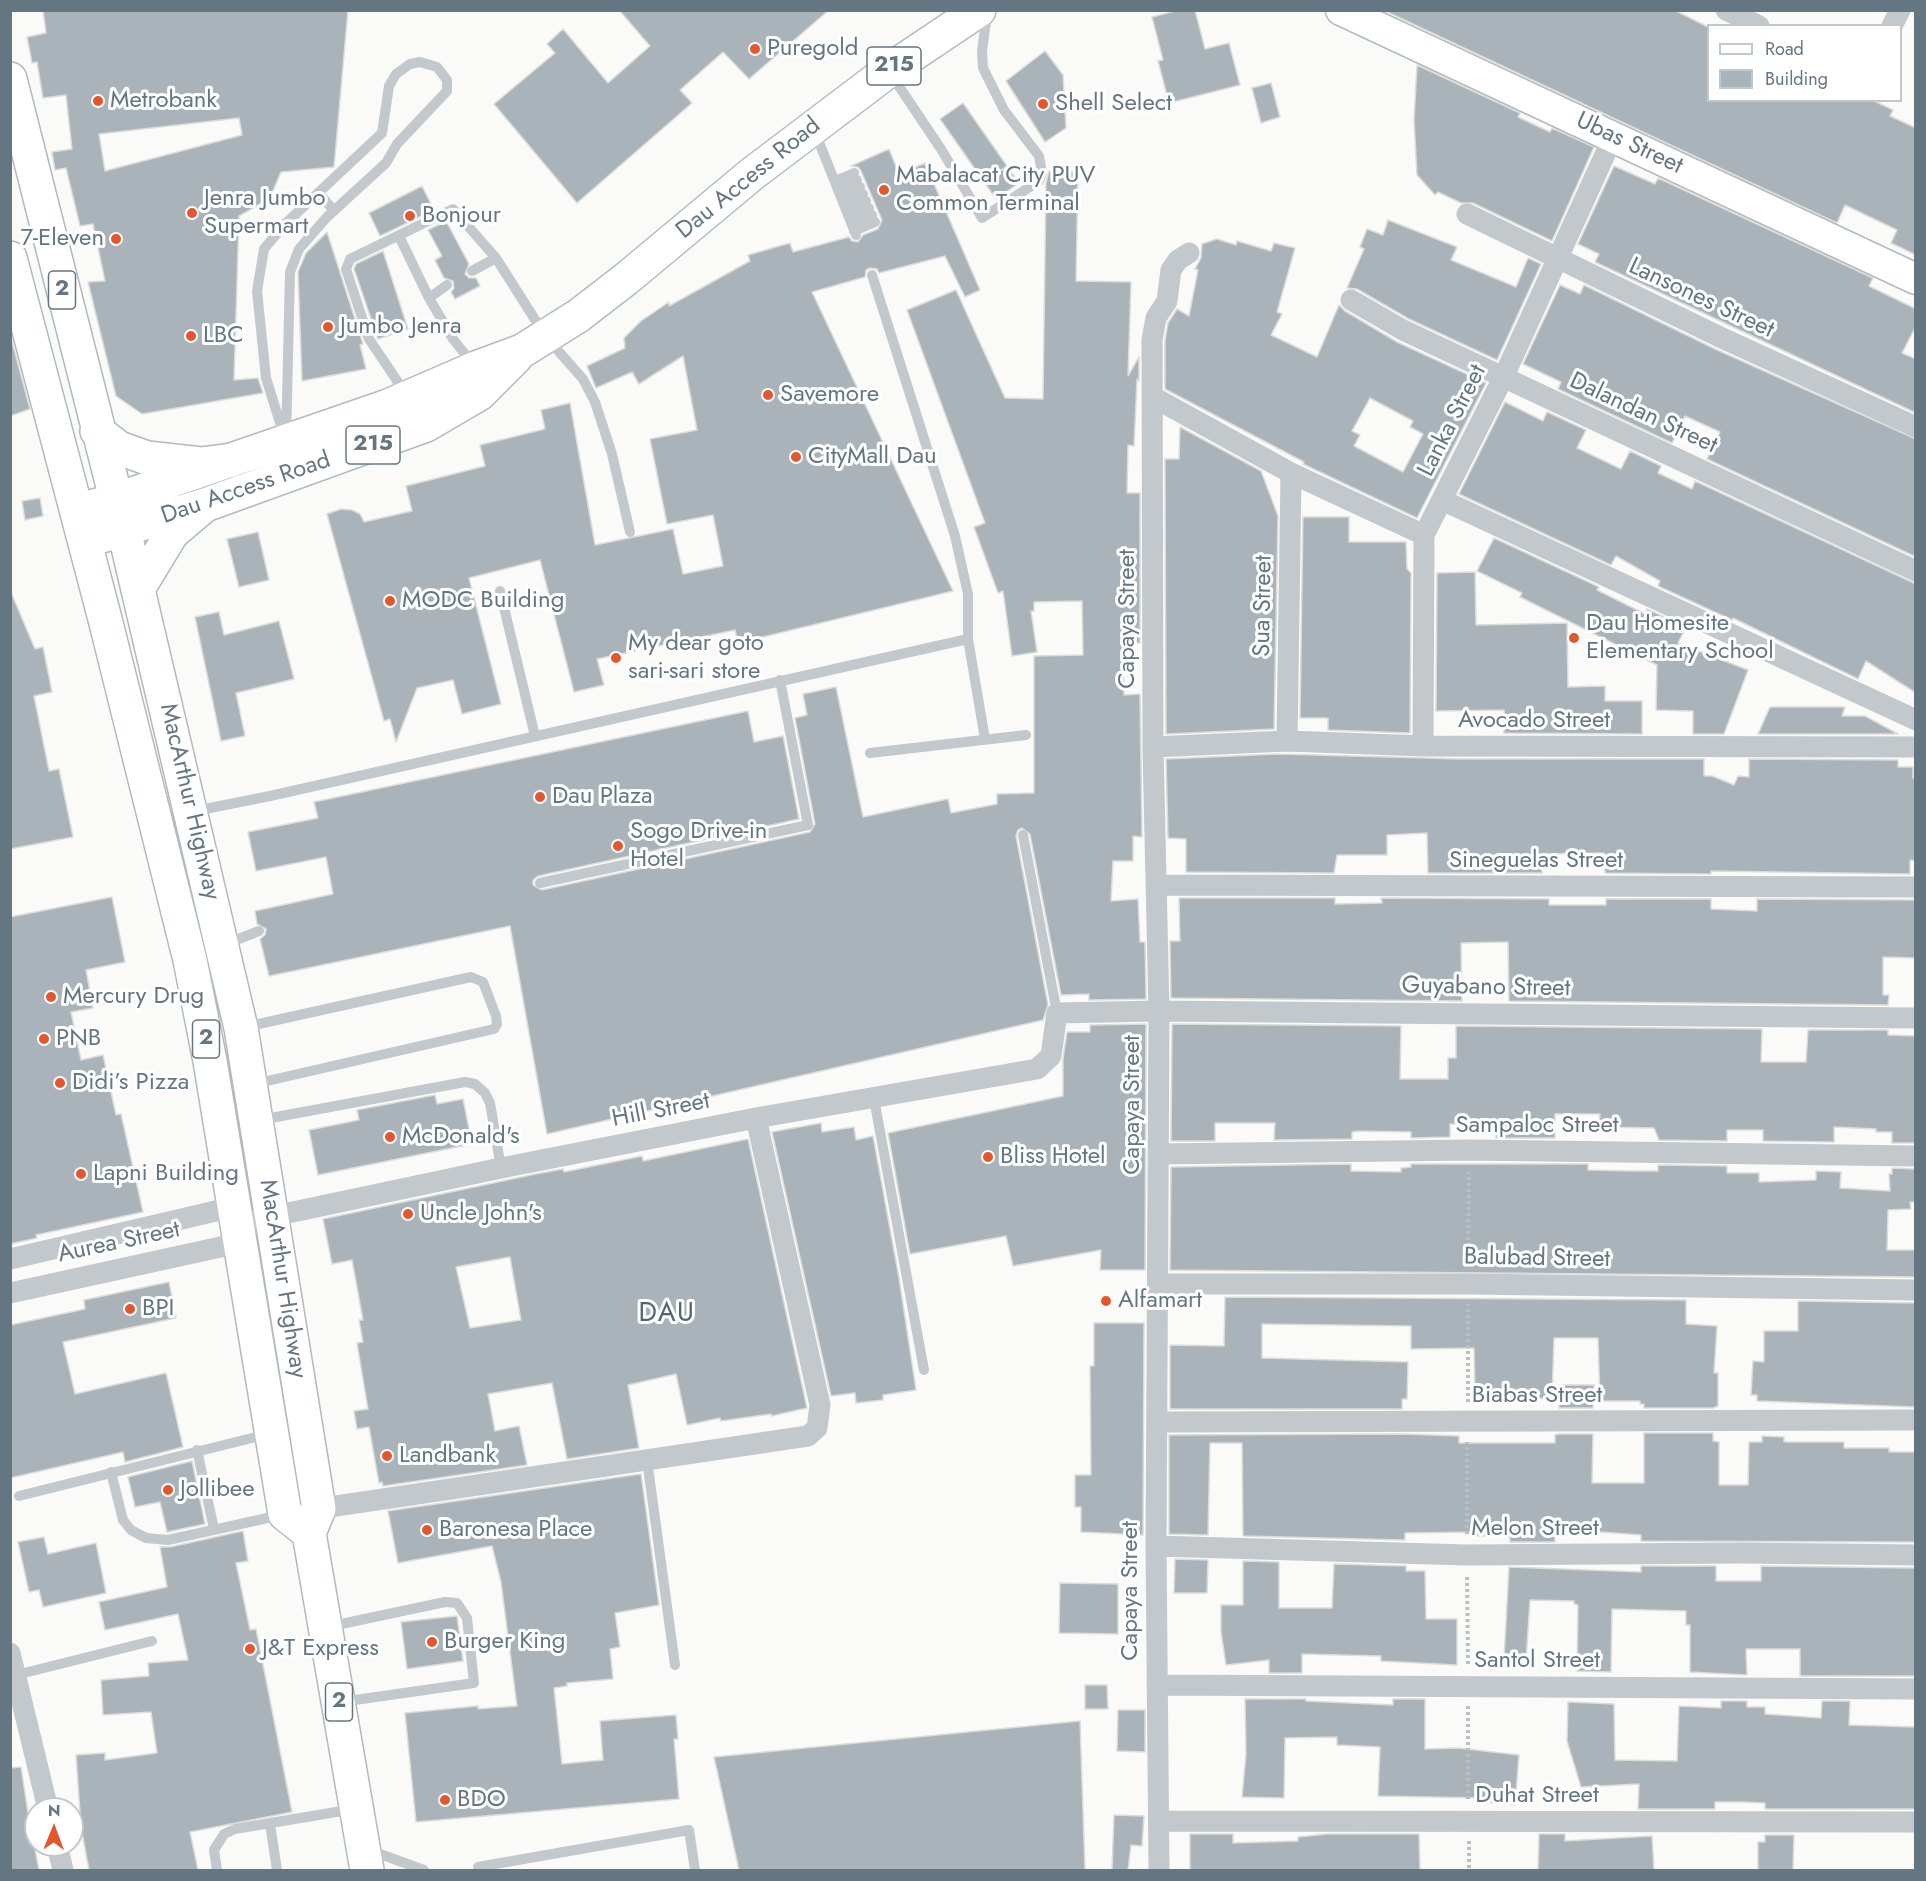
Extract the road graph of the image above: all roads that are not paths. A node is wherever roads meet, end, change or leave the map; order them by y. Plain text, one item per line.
1 (979, 10) edge
2 (988, 10) edge
3 (1341, 10) edge
4 (1726, 10) edge
5 (1900, 10) edge
6 (1755, 24) edge
7 (1893, 24) edge
8 (888, 71) junction
9 (10, 79) edge
10 (813, 127) junction
11 (382, 133) junction
12 (1612, 137) junction
13 (397, 144) junction
14 (319, 193) junction
15 (864, 197) junction
16 (846, 209) junction
17 (334, 210) junction
18 (1467, 214) dead end
19 (399, 236) junction
20 (1189, 253) dead end
21 (10, 258) edge
22 (496, 258) junction
23 (1559, 259) junction
24 (472, 271) dead end
25 (872, 275) dead end
26 (1916, 279) edge
27 (447, 285) dead end
28 (429, 298) junction
29 (1351, 300) dead end
30 (534, 344) junction
31 (1504, 376) junction
32 (482, 377) junction
33 (1153, 397) junction
34 (417, 412) junction
35 (1916, 427) edge
36 (97, 431) junction
37 (286, 442) junction
38 (232, 460) junction
39 (1291, 472) junction
40 (1442, 500) junction
41 (205, 505) junction
42 (119, 515) junction
43 (81, 526) junction
44 (630, 532) dead end
45 (1424, 535) junction
46 (1916, 571) edge
47 (138, 589) junction
48 (500, 591) dead end
49 (968, 639) junction
50 (780, 680) junction
51 (1916, 720) edge
52 (1026, 735) dead end
53 (535, 736) junction
54 (985, 739) junction
55 (1287, 741) junction
56 (1423, 746) junction
57 (1153, 747) junction
58 (1916, 747) edge
59 (870, 753) dead end
60 (191, 811) junction
61 (1023, 835) dead end
62 (540, 884) dead end
63 (1156, 885) junction
64 (1916, 887) edge
65 (259, 931) dead end
66 (223, 945) junction
67 (1159, 1011) junction
68 (1057, 1013) junction
69 (1916, 1018) edge
70 (241, 1028) junction
71 (250, 1085) junction
72 (874, 1099) junction
73 (756, 1118) junction
74 (256, 1120) junction
75 (1158, 1154) junction
76 (1916, 1156) edge
77 (501, 1168) junction
78 (272, 1215) junction
79 (236, 1225) junction
80 (10, 1258) edge
81 (1158, 1284) junction
82 (1916, 1290) edge
83 (10, 1293) edge
84 (924, 1370) dead end
85 (1916, 1420) edge
86 (1158, 1422) junction
87 (271, 1433) junction
88 (197, 1450) junction
89 (647, 1460) junction
90 (111, 1472) junction
91 (19, 1496) dead end
92 (304, 1519) junction
93 (214, 1529) junction
94 (1156, 1546) junction
95 (1916, 1555) edge
96 (327, 1627) junction
97 (152, 1641) dead end
98 (10, 1653) edge
99 (675, 1665) dead end
100 (15, 1675) junction
101 (1157, 1685) junction
102 (1916, 1689) edge
103 (339, 1703) junction
104 (45, 1797) edge
105 (355, 1809) junction
106 (1159, 1821) junction
107 (1916, 1822) edge
108 (270, 1824) junction
109 (365, 1860) edge
110 (218, 1870) edge
111 (277, 1870) edge
112 (424, 1870) edge
113 (479, 1870) edge
114 (695, 1870) edge
115 (1159, 1870) edge

1 - 8 main road, Dau Access Road / 215
2 - 8 lane
3 - 12 street, Ubas Street
4 - 6 street
5 - 7 street
8 - 10 main road, Dau Access Road / 215
9 - 36 main road, MacArthur Highway / 2
10 - 16 lane
10 - 30 main road, Dau Access Road / 215
11 - 13 lane
11 - 13 lane
11 - 14 lane
12 - 23 street, Lanka Street
12 - 26 street, Ubas Street
13 - 17 lane
14 - 17 lane
14 - 37 lane
15 - 16 lane
15 - 16 lane
15 - 16 lane
17 - 37 lane
18 - 23 street, Lansones Street
19 - 22 lane
19 - 28 lane
19 - 34 lane
20 - 33 street, Capaya Street
21 - 43 main road, MacArthur Highway / 2
22 - 24 lane
22 - 30 lane
23 - 31 street, Lanka Street
23 - 35 street, Lansones Street
25 - 49 lane
27 - 28 lane
28 - 32 lane
29 - 31 street, Dalandan Street
30 - 32 main road, Dau Access Road / 215
30 - 44 lane
31 - 40 street, Lanka Street
31 - 46 street, Dalandan Street
32 - 34 main road, Dau Access Road / 215
33 - 39 street
33 - 57 street, Capaya Street
34 - 37 main road, Dau Access Road / 215
34 - 41 main road, Dau Access Road / 215
36 - 38 main road
36 - 42 main road, MacArthur Highway / 2
37 - 38 main road, Dau Access Road / 215
38 - 42 main road, Dau Access Road / 215
39 - 45 street
39 - 55 street, Sua Street
40 - 45 street, Lanka Street
40 - 51 street
41 - 42 main road, Dau Access Road / 215
41 - 47 main road
42 - 43 main road, Dau Access Road / 215
42 - 47 main road, MacArthur Highway / 2
43 - 79 main road, MacArthur Highway / 2
45 - 56 street, Lanka Street
47 - 60 main road, MacArthur Highway / 2
48 - 53 lane
49 - 50 lane
49 - 54 lane
50 - 53 lane
50 - 62 lane
52 - 54 lane
53 - 60 lane
54 - 59 lane
55 - 56 street, Avocado Street
55 - 57 street, Avocado Street
56 - 58 street, Avocado Street
57 - 63 street, Capaya Street
60 - 66 main road, MacArthur Highway / 2
61 - 68 lane
63 - 64 street, Sineguelas Street
63 - 67 street, Capaya Street
65 - 66 lane
66 - 70 main road, MacArthur Highway / 2
67 - 68 street, Guyabano Street
67 - 69 street, Guyabano Street
67 - 75 street, Capaya Street
68 - 72 street, Hill Street
70 - 71 main road, MacArthur Highway / 2
70 - 71 lane
71 - 74 main road, MacArthur Highway / 2
72 - 73 street, Hill Street
72 - 84 lane
73 - 77 street, Hill Street
73 - 89 street
74 - 77 lane
74 - 78 main road, MacArthur Highway / 2
75 - 76 street, Sampaloc Street
75 - 81 street, Capaya Street
77 - 78 street, Hill Street
78 - 79 street, Hill Street
78 - 92 main road, MacArthur Highway / 2
79 - 80 street, Aurea Street
79 - 83 street, Aurea Street
79 - 87 main road, MacArthur Highway / 2
81 - 82 street, Balubad Street
81 - 86 street, Capaya Street
85 - 86 street, Biabas Street
86 - 94 street, Capaya Street
87 - 88 lane
87 - 92 main road, MacArthur Highway / 2
88 - 90 lane
88 - 93 lane
89 - 92 street
89 - 99 lane
90 - 91 lane
90 - 93 lane
92 - 93 lane
92 - 96 main road, MacArthur Highway / 2
94 - 95 street, Melon Street
94 - 101 street, Capaya Street
96 - 103 main road, MacArthur Highway / 2
96 - 103 lane
97 - 100 lane
98 - 100 street
100 - 104 street
101 - 102 street, Santol Street
101 - 106 street, Capaya Street
103 - 105 main road, MacArthur Highway / 2
105 - 108 lane
105 - 109 main road, MacArthur Highway / 2
106 - 107 street, Duhat Street
106 - 115 street, Capaya Street
108 - 110 lane
108 - 111 lane
109 - 112 lane
113 - 114 lane

